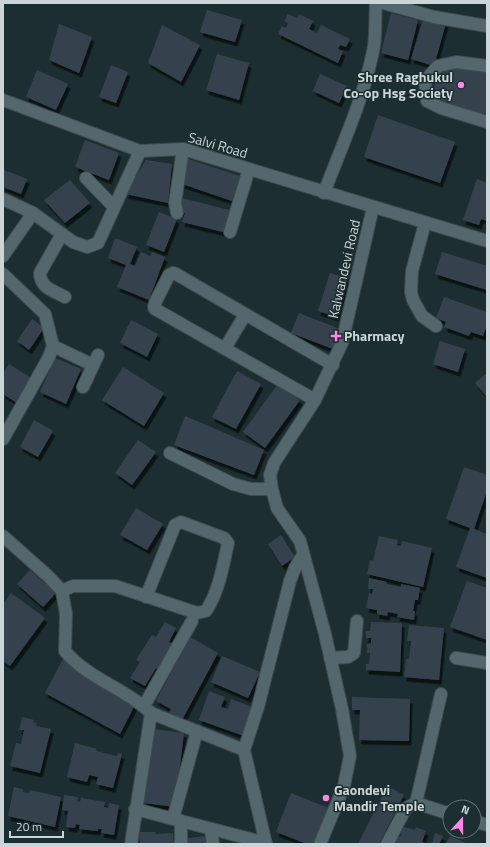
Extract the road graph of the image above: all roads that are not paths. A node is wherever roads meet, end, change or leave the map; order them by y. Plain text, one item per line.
1 (376, 3) edge
2 (383, 3) edge
3 (487, 26) edge
4 (487, 66) edge
5 (3, 100) edge
6 (487, 122) edge
7 (183, 149) junction
8 (140, 151) junction
9 (249, 170) junction
10 (86, 178) dead end
11 (324, 193) junction
12 (3, 199) edge
13 (114, 207) junction
14 (373, 207) junction
15 (33, 213) junction
16 (177, 214) dead end
17 (425, 223) junction
18 (230, 232) dead end
19 (62, 234) junction
20 (487, 241) edge
21 (3, 256) edge
22 (3, 274) edge
23 (65, 297) dead end
24 (245, 315) junction
25 (436, 326) dead end
26 (53, 346) junction
27 (225, 348) junction
28 (333, 365) junction
29 (83, 387) dead end
30 (315, 400) junction
31 (3, 439) edge
32 (170, 454) dead end
33 (272, 489) junction
34 (3, 536) edge
35 (303, 555) junction
36 (62, 591) junction
37 (146, 597) junction
38 (192, 621) dead end
39 (357, 621) dead end
40 (330, 658) junction
41 (456, 658) dead end
42 (487, 663) edge
43 (441, 694) dead end
44 (147, 710) junction
45 (197, 731) junction
46 (244, 750) junction
47 (416, 803) junction
48 (135, 809) junction
49 (442, 811) edge
50 (177, 820) junction
51 (211, 829) junction
52 (266, 843) edge
53 (131, 844) edge
54 (181, 844) edge
55 (213, 844) edge
56 (320, 844) edge
57 (387, 844) edge

1 - 11 street
2 - 3 street
4 - 6 street
5 - 8 street
7 - 8 street, Salvi Road
7 - 9 street, Salvi Road
7 - 16 street
8 - 13 street
9 - 11 street, Salvi Road
9 - 18 street
10 - 13 street
11 - 14 street, Salvi Road
12 - 15 street
13 - 19 street
14 - 17 street, Salvi Road
14 - 28 street, Kalwandevi Road
15 - 19 street
15 - 21 street
17 - 20 street, Salvi Road
17 - 25 street
19 - 23 street
22 - 26 street
24 - 27 street
24 - 27 street
24 - 28 street
26 - 29 street
26 - 31 street
27 - 30 street
28 - 30 street, Kalwandevi Road
30 - 33 street, Kalwandevi Road
32 - 33 street
33 - 35 street
34 - 36 street
35 - 40 street
35 - 46 street
36 - 37 street
36 - 44 street
37 - 37 street
38 - 44 street
39 - 40 street
40 - 56 street
41 - 42 street
43 - 47 street
44 - 45 street
44 - 48 street
45 - 46 street
45 - 50 street
46 - 52 street
47 - 49 street
47 - 57 street
48 - 50 street
48 - 53 street
50 - 51 street
50 - 54 street
51 - 52 street
51 - 55 street

